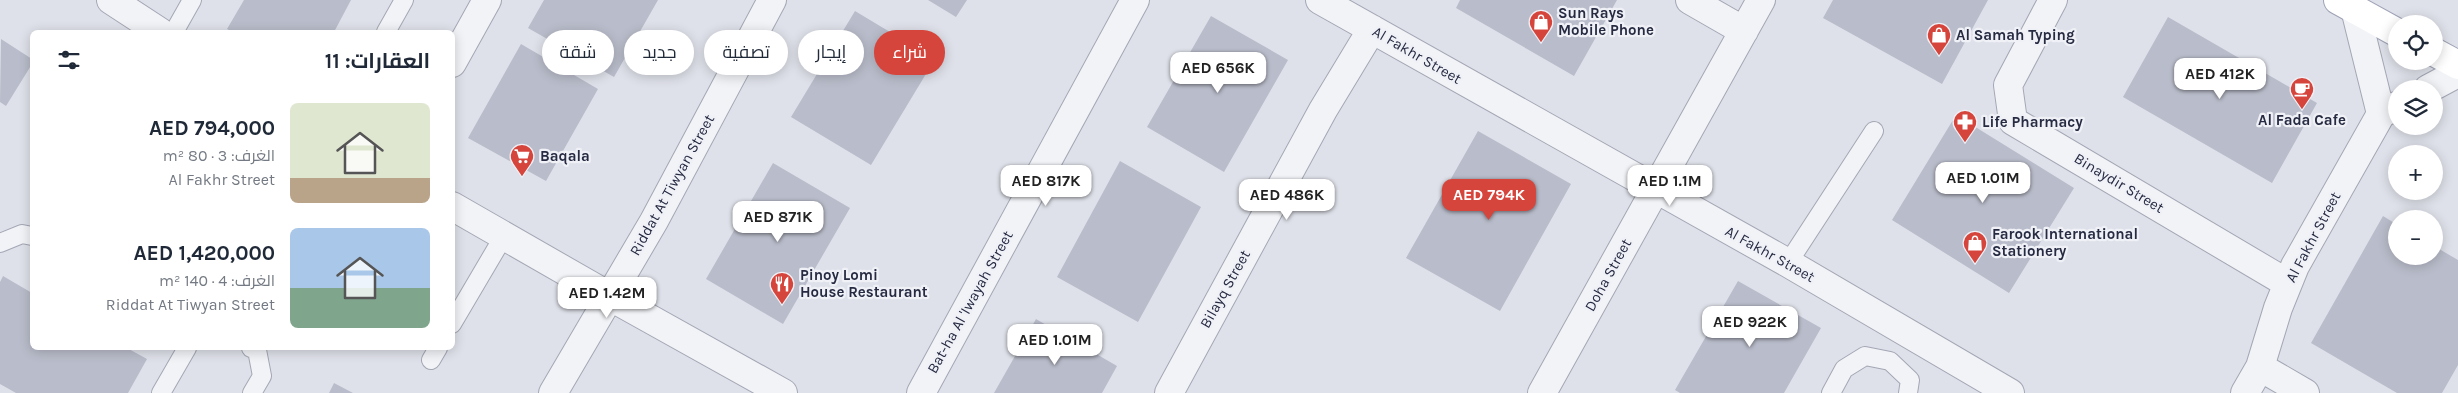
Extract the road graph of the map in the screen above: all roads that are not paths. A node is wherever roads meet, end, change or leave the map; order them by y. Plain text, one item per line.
1 (111, 0) edge
2 (192, 0) edge
3 (404, 0) edge
4 (486, 0) edge
5 (772, 0) edge
6 (1135, 0) edge
7 (1320, 0) edge
8 (1690, 0) edge
9 (1761, 0) edge
10 (2053, 0) edge
11 (2347, 5) edge
12 (2388, 28) edge
13 (1372, 29) junction
14 (157, 30) edge
15 (175, 30) edge
16 (387, 30) edge
17 (1744, 31) junction
18 (455, 57) edge
19 (2443, 57) edge
20 (2458, 65) edge
21 (2458, 73) edge
22 (2443, 81) edge
23 (2388, 108) edge
24 (2388, 112) edge
25 (1874, 130) dead end
26 (1655, 190) junction
27 (455, 208) edge
28 (505, 234) junction
29 (30, 236) edge
30 (0, 243) edge
31 (1788, 263) junction
32 (2287, 283) junction
33 (609, 296) junction
34 (455, 319) edge
35 (186, 350) edge
36 (257, 350) edge
37 (2260, 367) junction
38 (161, 393) edge
39 (252, 393) edge
40 (553, 393) edge
41 (783, 393) edge
42 (921, 393) edge
43 (1169, 393) edge
44 (1542, 393) edge
45 (1831, 393) edge
46 (1908, 393) edge
47 (2010, 393) edge
48 (2246, 393) edge
49 (2305, 393) edge

1 - 14 street
2 - 15 lane
3 - 16 lane
4 - 18 street
5 - 33 street, Riddat At Tiwyan Street
6 - 42 street, Bat-ha Al 'Iwayah Street
7 - 13 street, Al Fakhr Street
8 - 17 street
9 - 17 street, Doha Street
10 - 32 street, Binaydir Street
11 - 12 main road
11 - 23 street, Al Fakhr Street
13 - 26 street, Al Fakhr Street
13 - 43 street, Bilayq Street
17 - 26 street, Doha Street
19 - 20 main road
21 - 22 street
24 - 32 street, Al Fakhr Street
25 - 31 lane
26 - 31 street, Al Fakhr Street
26 - 44 street, Doha Street
27 - 28 street
28 - 33 street
28 - 34 lane
29 - 30 lane
31 - 47 street, Al Fakhr Street
32 - 37 street, Al Fakhr Street
33 - 40 street, Riddat At Tiwyan Street
33 - 41 street
35 - 38 lane
36 - 39 lane
37 - 48 street, Al Fakhr Street
37 - 49 street
45 - 46 lane

